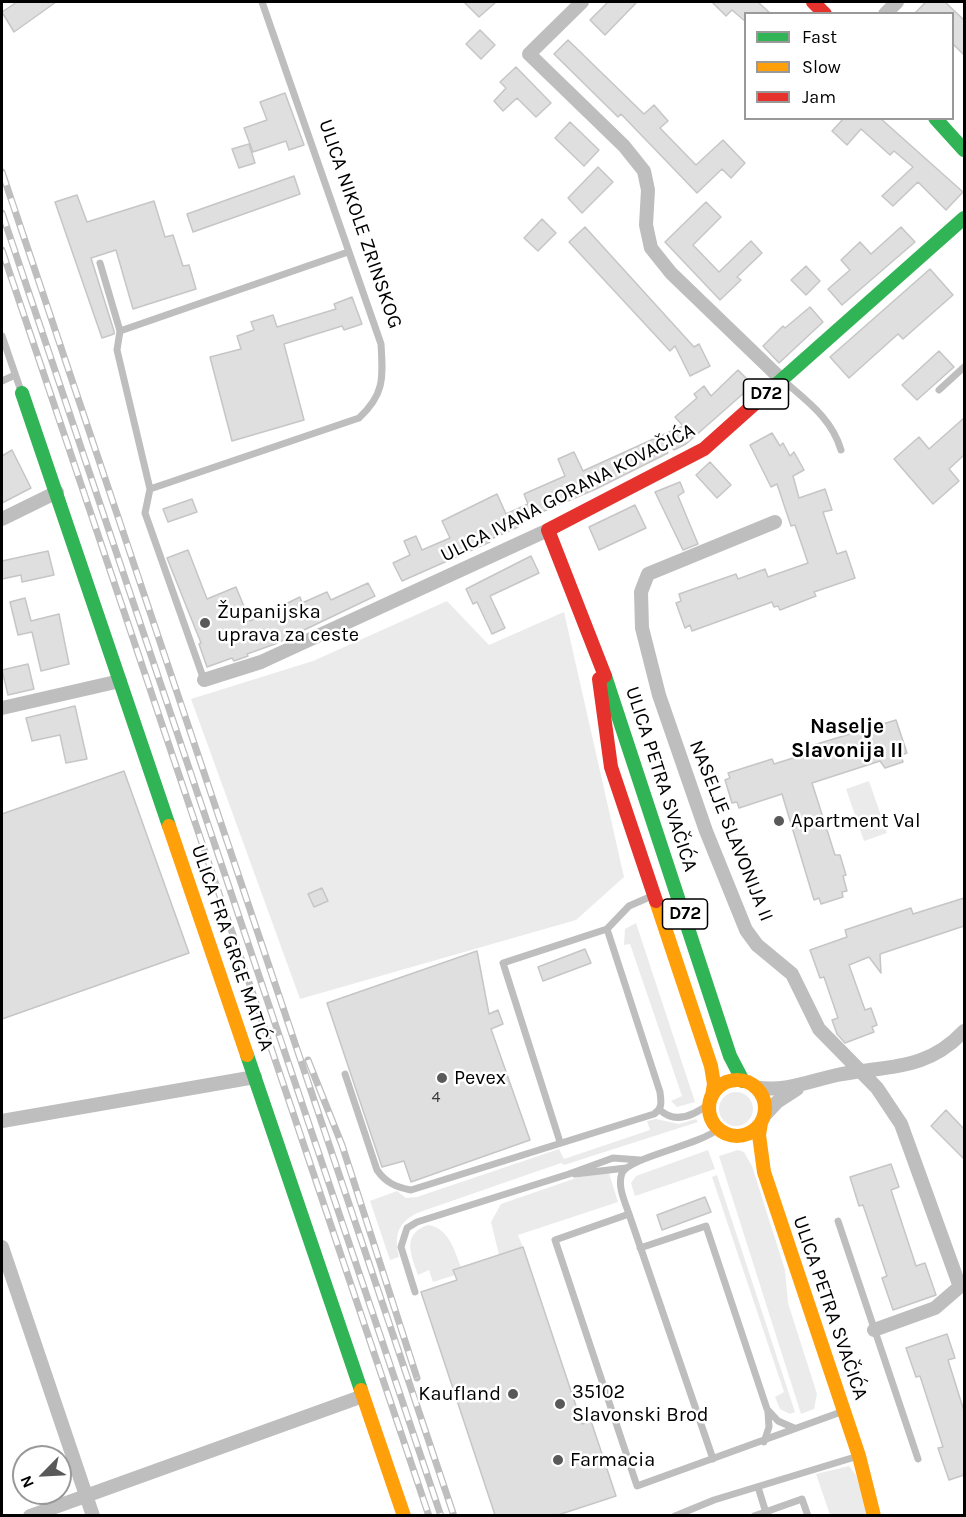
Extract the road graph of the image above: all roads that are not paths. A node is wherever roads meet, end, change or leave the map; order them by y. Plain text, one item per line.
1 (262, 2) edge
2 (582, 2) edge
3 (936, 120) edge
4 (960, 141) edge
5 (964, 150) edge
6 (962, 218) edge
7 (348, 252) junction
8 (100, 263) dead end
9 (120, 331) junction
10 (2, 336) edge
11 (964, 367) edge
12 (15, 375) junction
13 (782, 380) junction
14 (2, 381) edge
15 (939, 390) dead end
16 (22, 393) joint
17 (841, 450) dead end
18 (150, 489) junction
19 (57, 492) junction
20 (2, 519) edge
21 (775, 522) dead end
22 (549, 530) junction
23 (598, 660) junction
24 (204, 680) joint
25 (120, 681) junction
26 (2, 708) edge
27 (654, 896) junction
28 (607, 929) junction
29 (964, 1030) edge
30 (862, 1072) junction
31 (345, 1074) dead end
32 (255, 1077) junction
33 (749, 1084) junction
34 (806, 1084) junction
35 (711, 1099) junction
36 (660, 1110) junction
37 (762, 1120) junction
38 (2, 1121) edge
39 (718, 1129) junction
40 (732, 1136) junction
41 (560, 1142) junction
42 (641, 1161) junction
43 (626, 1168) junction
44 (764, 1172) junction
45 (569, 1174) junction
46 (629, 1214) junction
47 (838, 1221) dead end
48 (2, 1247) edge
49 (640, 1248) junction
50 (962, 1285) edge
51 (415, 1292) dead end
52 (874, 1330) junction
53 (363, 1396) junction
54 (767, 1409) junction
55 (844, 1411) junction
56 (794, 1428) junction
57 (764, 1442) junction
58 (859, 1456) junction
59 (713, 1459) junction
60 (918, 1459) dead end
61 (758, 1487) junction
62 (87, 1496) junction
63 (766, 1514) edge
64 (30, 1515) edge
65 (93, 1515) edge
66 (404, 1515) edge
67 (675, 1515) edge
68 (754, 1515) edge
69 (808, 1515) edge
70 (874, 1515) edge
71 (887, 1515) edge

1 - 7 lane, ULICA NIKOLE ZRINSKOG
2 - 13 street
3 - 4 main road
4 - 5 main road
6 - 13 main road, ULICA IVANA GORANA KOVAČIĆA / D72
7 - 9 lane
7 - 18 lane, ULICA NIKOLE ZRINSKOG
8 - 9 lane
9 - 18 lane
10 - 12 lane
11 - 15 lane
12 - 14 lane
12 - 16 lane
13 - 17 lane
13 - 22 main road, ULICA IVANA GORANA KOVAČIĆA / D72
16 - 19 main road, ULICA FRA GRGE MATIĆA
18 - 24 lane
19 - 20 street
19 - 25 main road, ULICA FRA GRGE MATIĆA
21 - 30 street, NASELJE SLAVONIJA II
22 - 23 main road, ULICA PETRA SVAČIĆA / D72
22 - 24 street, ULICA IVANA GORANA KOVAČIĆA
23 - 27 main road, ULICA PETRA SVAČIĆA / D72
23 - 33 main road, ULICA PETRA SVAČIĆA / D72
25 - 26 street
25 - 32 main road, ULICA FRA GRGE MATIĆA
27 - 28 lane
27 - 35 main road, ULICA PETRA SVAČIĆA / D72
28 - 36 lane
28 - 41 lane
29 - 30 street
30 - 34 street
30 - 50 street, NASELJE SLAVONIJA II
31 - 41 lane
32 - 38 street
32 - 53 main road, ULICA FRA GRGE MATIĆA
33 - 34 street
33 - 35 main road
33 - 37 main road, D72
34 - 37 street
35 - 36 lane
35 - 39 main road, D72
36 - 41 lane
37 - 40 main road
37 - 44 main road, ULICA PETRA SVAČIĆA / D72
39 - 40 main road, D72
39 - 42 lane
40 - 44 main road, ULICA PETRA SVAČIĆA / D72
42 - 43 lane
42 - 45 lane
43 - 45 lane
43 - 46 lane
44 - 55 main road, ULICA PETRA SVAČIĆA / D72
45 - 51 lane
46 - 49 lane
46 - 59 lane
47 - 52 lane
48 - 62 street
49 - 54 lane
49 - 59 lane
50 - 52 street
52 - 60 lane
53 - 62 street
53 - 66 main road, ULICA FRA GRGE MATIĆA
54 - 56 lane
54 - 57 lane
55 - 56 lane
55 - 58 main road, ULICA PETRA SVAČIĆA / D72
56 - 57 lane
57 - 59 lane
58 - 61 lane
58 - 70 main road, ULICA PETRA SVAČIĆA / D72
58 - 71 main road, ULICA PETRA SVAČIĆA / D72
61 - 63 lane
61 - 67 lane
62 - 64 street
62 - 65 street
63 - 68 lane
63 - 69 lane

